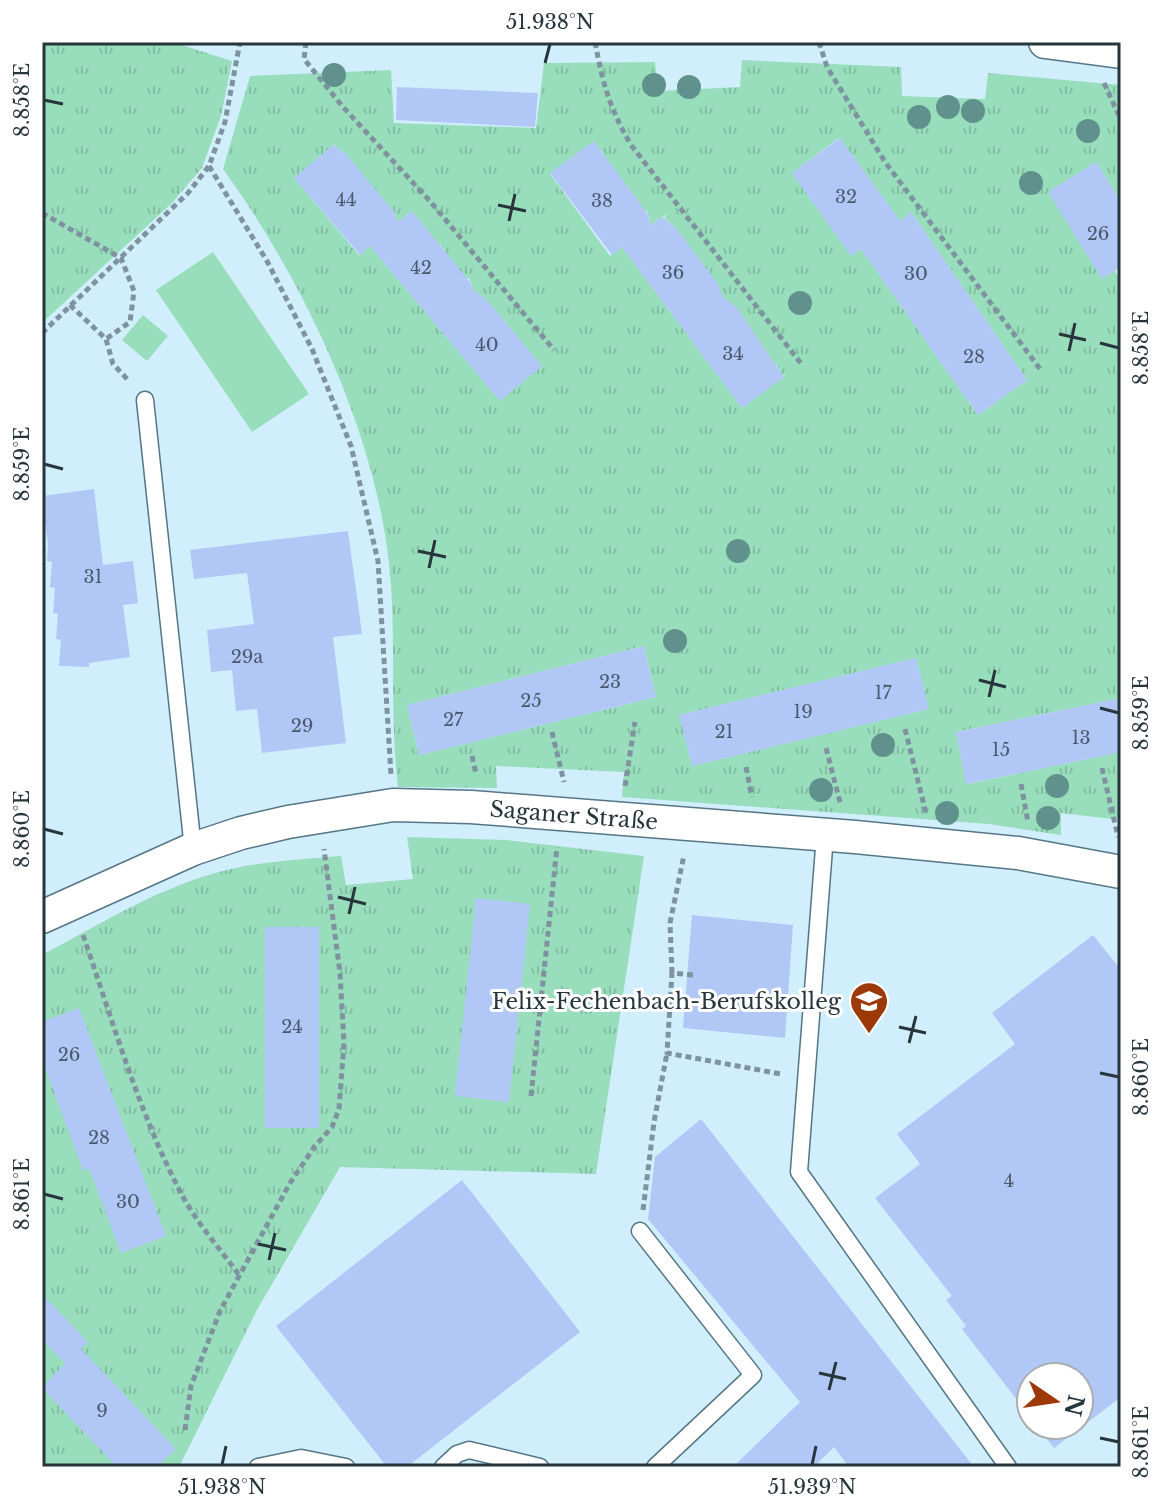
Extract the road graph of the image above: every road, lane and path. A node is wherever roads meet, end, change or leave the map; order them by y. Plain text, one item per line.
1 (240, 42) edge
2 (306, 42) edge
3 (595, 42) edge
4 (819, 42) edge
5 (1048, 42) edge
6 (1121, 52) edge
7 (209, 166) junction
8 (42, 213) edge
9 (121, 258) junction
10 (70, 305) junction
11 (42, 333) edge
12 (106, 339) junction
13 (554, 350) dead end
14 (803, 366) dead end
15 (1040, 369) dead end
16 (145, 400) joint
17 (635, 722) dead end
18 (905, 729) dead end
19 (552, 732) dead end
20 (826, 748) dead end
21 (1102, 768) dead end
22 (393, 805) junction
23 (566, 815) junction
24 (319, 816) junction
25 (621, 819) junction
26 (693, 824) junction
27 (837, 836) junction
28 (1118, 838) dead end
29 (934, 845) junction
30 (193, 849) junction
31 (1121, 872) edge
32 (73, 904) junction
33 (42, 917) edge
34 (672, 973) junction
35 (693, 975) dead end
36 (667, 1053) junction
37 (806, 1078) junction
38 (531, 1096) dead end
39 (640, 1231) joint
40 (239, 1275) junction
41 (185, 1430) dead end
42 (258, 1467) edge
43 (346, 1467) edge
44 (443, 1467) edge
45 (540, 1467) edge
46 (655, 1467) edge
47 (1008, 1467) edge

1 - 7 path
2 - 13 path
3 - 14 path
4 - 15 path
5 - 6 street
7 - 9 path
7 - 22 path
8 - 9 path
9 - 10 path
9 - 12 path
10 - 11 path
10 - 12 path
12 - 16 path
16 - 30 lane
17 - 25 path
18 - 29 path
19 - 23 path
20 - 27 path
21 - 28 path
22 - 23 street, Saganer Straße
22 - 24 street, Saganer Straße
23 - 25 street, Saganer Straße
23 - 38 path
24 - 30 street, Saganer Straße
24 - 40 path
25 - 26 street, Saganer Straße
26 - 27 street, Saganer Straße
26 - 34 path
27 - 29 street, Saganer Straße
27 - 37 lane
29 - 31 street, Saganer Straße
30 - 32 street, Saganer Straße
32 - 33 street, Saganer Straße
32 - 40 path
34 - 35 path
34 - 36 path
36 - 37 path
36 - 39 path
37 - 47 lane
39 - 46 lane
40 - 41 path
42 - 43 lane
44 - 45 lane

